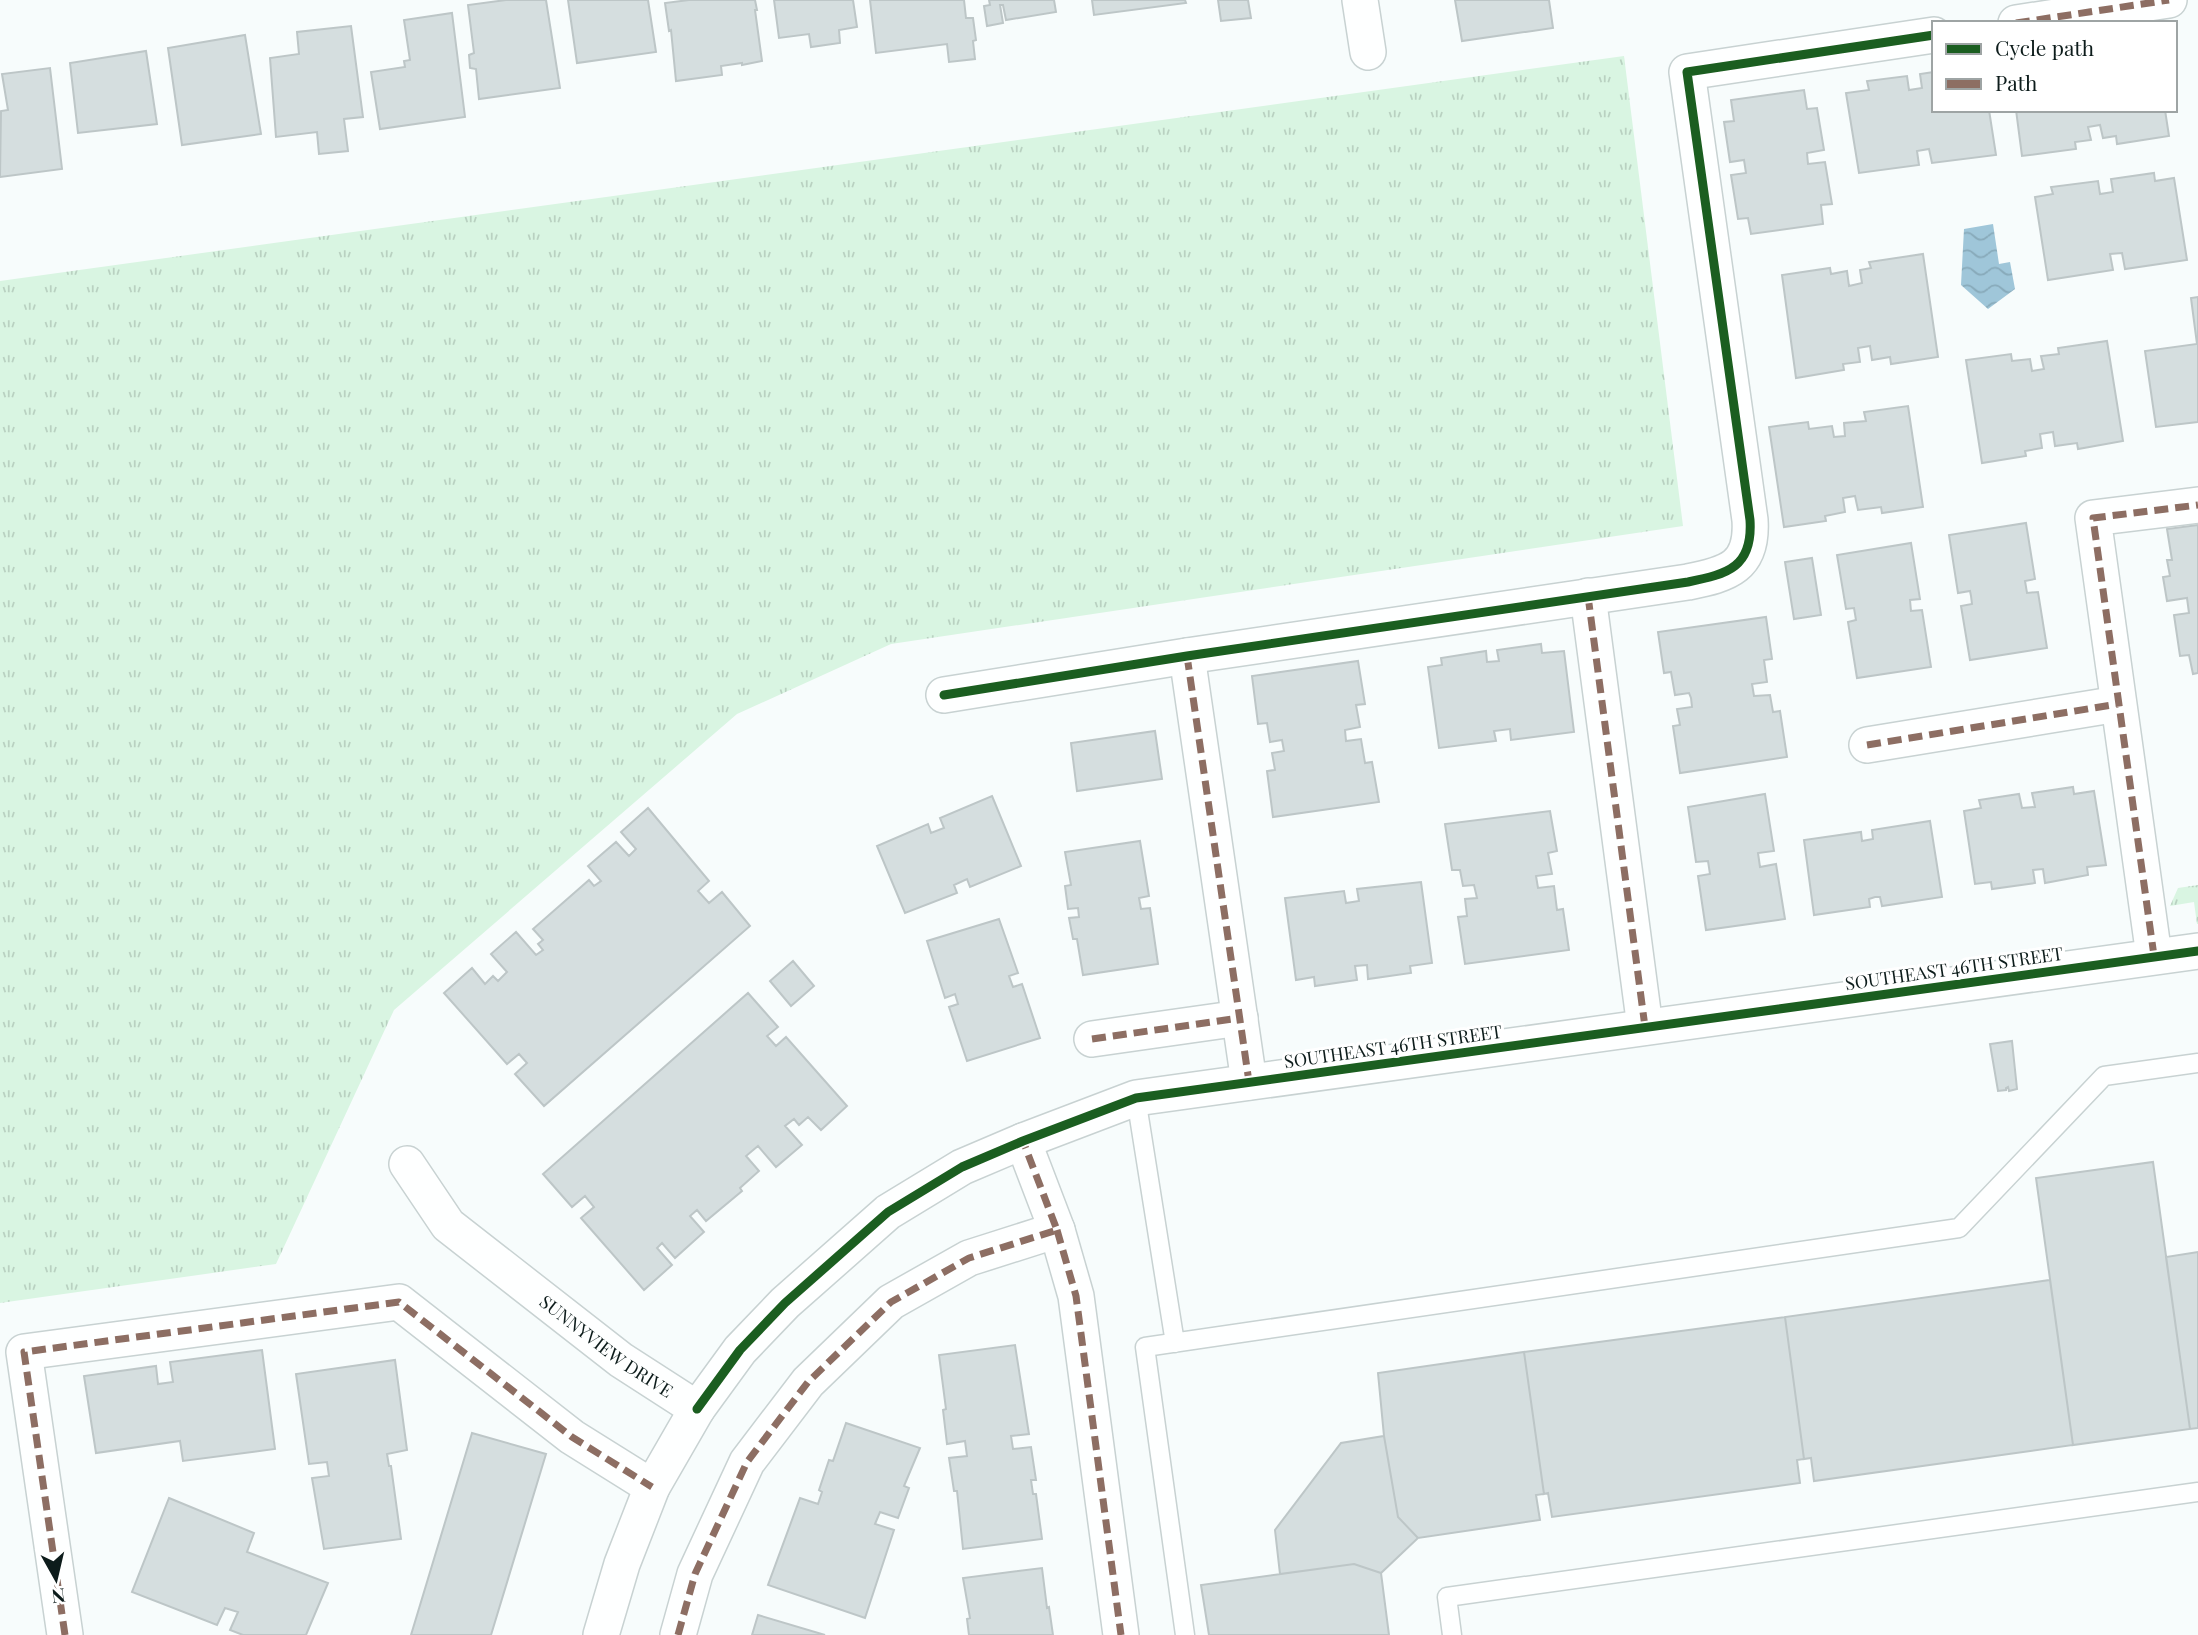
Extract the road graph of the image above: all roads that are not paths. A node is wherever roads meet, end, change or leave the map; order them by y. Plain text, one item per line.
1 (1360, 0) edge
2 (2169, 0) edge
3 (2029, 21) edge
4 (1932, 35) edge
5 (1368, 52) dead end
6 (2198, 505) edge
7 (1588, 596) junction
8 (1187, 656) junction
9 (944, 695) dead end
10 (2118, 704) junction
11 (1867, 745) dead end
12 (2198, 951) edge
13 (2154, 956) junction
14 (1240, 1018) junction
15 (1645, 1027) junction
16 (1092, 1039) dead end
17 (2198, 1063) edge
18 (1249, 1082) junction
19 (1136, 1098) junction
20 (1023, 1140) junction
21 (407, 1164) dead end
22 (1057, 1230) junction
23 (1175, 1343) junction
24 (698, 1409) junction
25 (652, 1488) junction
26 (2198, 1492) edge
27 (65, 1635) edge
28 (601, 1635) edge
29 (678, 1635) edge
30 (1121, 1635) edge
31 (1185, 1635) edge
32 (1452, 1635) edge

1 - 5 street
2 - 3 street
4 - 7 street
6 - 10 street
7 - 8 street
7 - 15 street
8 - 9 street
8 - 14 street
10 - 11 street
10 - 13 street
12 - 13 street, SOUTHEAST 46TH STREET
13 - 15 street, SOUTHEAST 46TH STREET
14 - 16 street
14 - 18 street
15 - 18 street, SOUTHEAST 46TH STREET
17 - 23 lane
18 - 19 street, SOUTHEAST 46TH STREET
19 - 20 street, SOUTHEAST 46TH STREET
19 - 23 lane
20 - 22 street
20 - 24 street, SOUTHEAST 46TH STREET
21 - 24 street, SUNNYVIEW DRIVE
22 - 29 street
22 - 30 street
23 - 31 lane
24 - 25 street
25 - 27 street
25 - 28 street
26 - 32 lane

